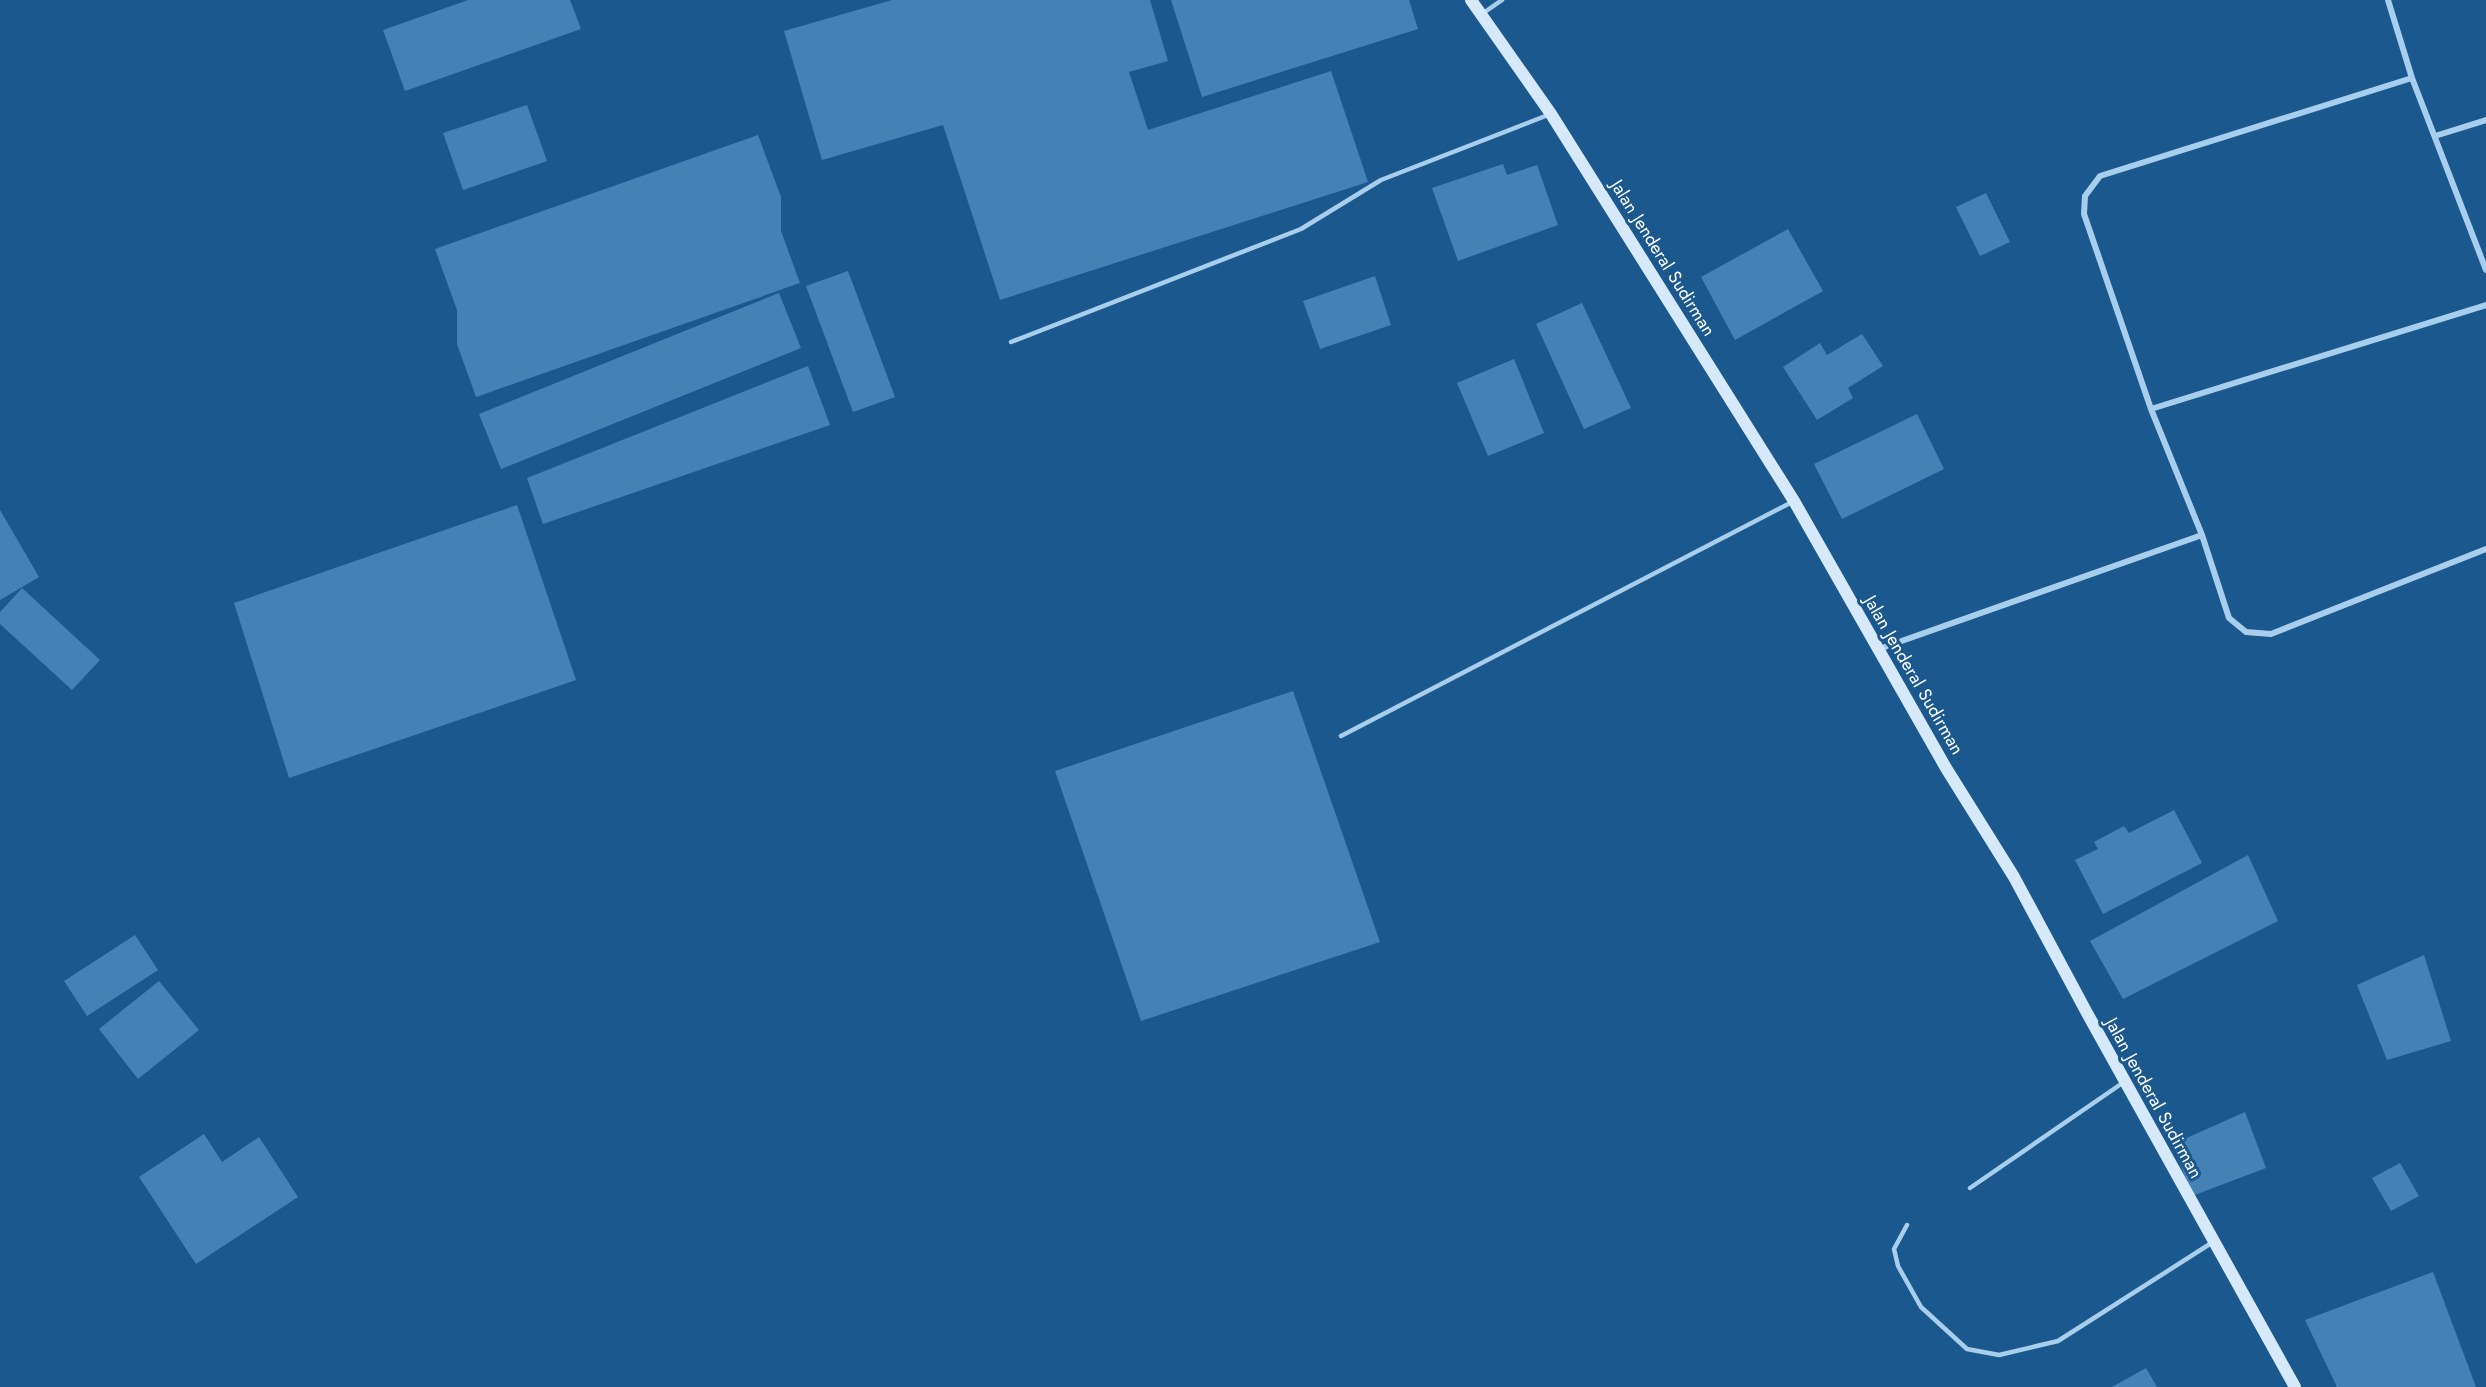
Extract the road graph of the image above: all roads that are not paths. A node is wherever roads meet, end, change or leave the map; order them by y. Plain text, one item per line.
1 (1471, 0) edge
2 (1503, 0) edge
3 (2388, 0) edge
4 (1479, 15) junction
5 (2412, 78) junction
6 (1551, 114) junction
7 (2486, 120) edge
8 (2435, 136) junction
9 (2486, 270) edge
10 (2486, 305) edge
11 (1011, 342) dead end
12 (2151, 409) junction
13 (1794, 501) junction
14 (2202, 536) junction
15 (2486, 549) edge
16 (1878, 649) junction
17 (1341, 736) dead end
18 (2125, 1082) junction
19 (1970, 1188) dead end
20 (1907, 1224) dead end
21 (2213, 1242) junction
22 (2295, 1387) edge

1 - 4 main road, Jalan Jenderal Sudirman
2 - 4 lane
3 - 5 street
4 - 6 main road, Jalan Jenderal Sudirman
5 - 8 street
5 - 12 street
6 - 11 lane
6 - 13 main road, Jalan Jenderal Sudirman
7 - 8 street
8 - 9 street
10 - 12 street
12 - 14 street
13 - 16 main road, Jalan Jenderal Sudirman
13 - 17 lane
14 - 15 street
14 - 16 street
16 - 18 main road, Jalan Jenderal Sudirman
18 - 19 lane
18 - 21 main road, Jalan Jenderal Sudirman
20 - 21 lane
21 - 22 main road, Jalan Jenderal Sudirman

